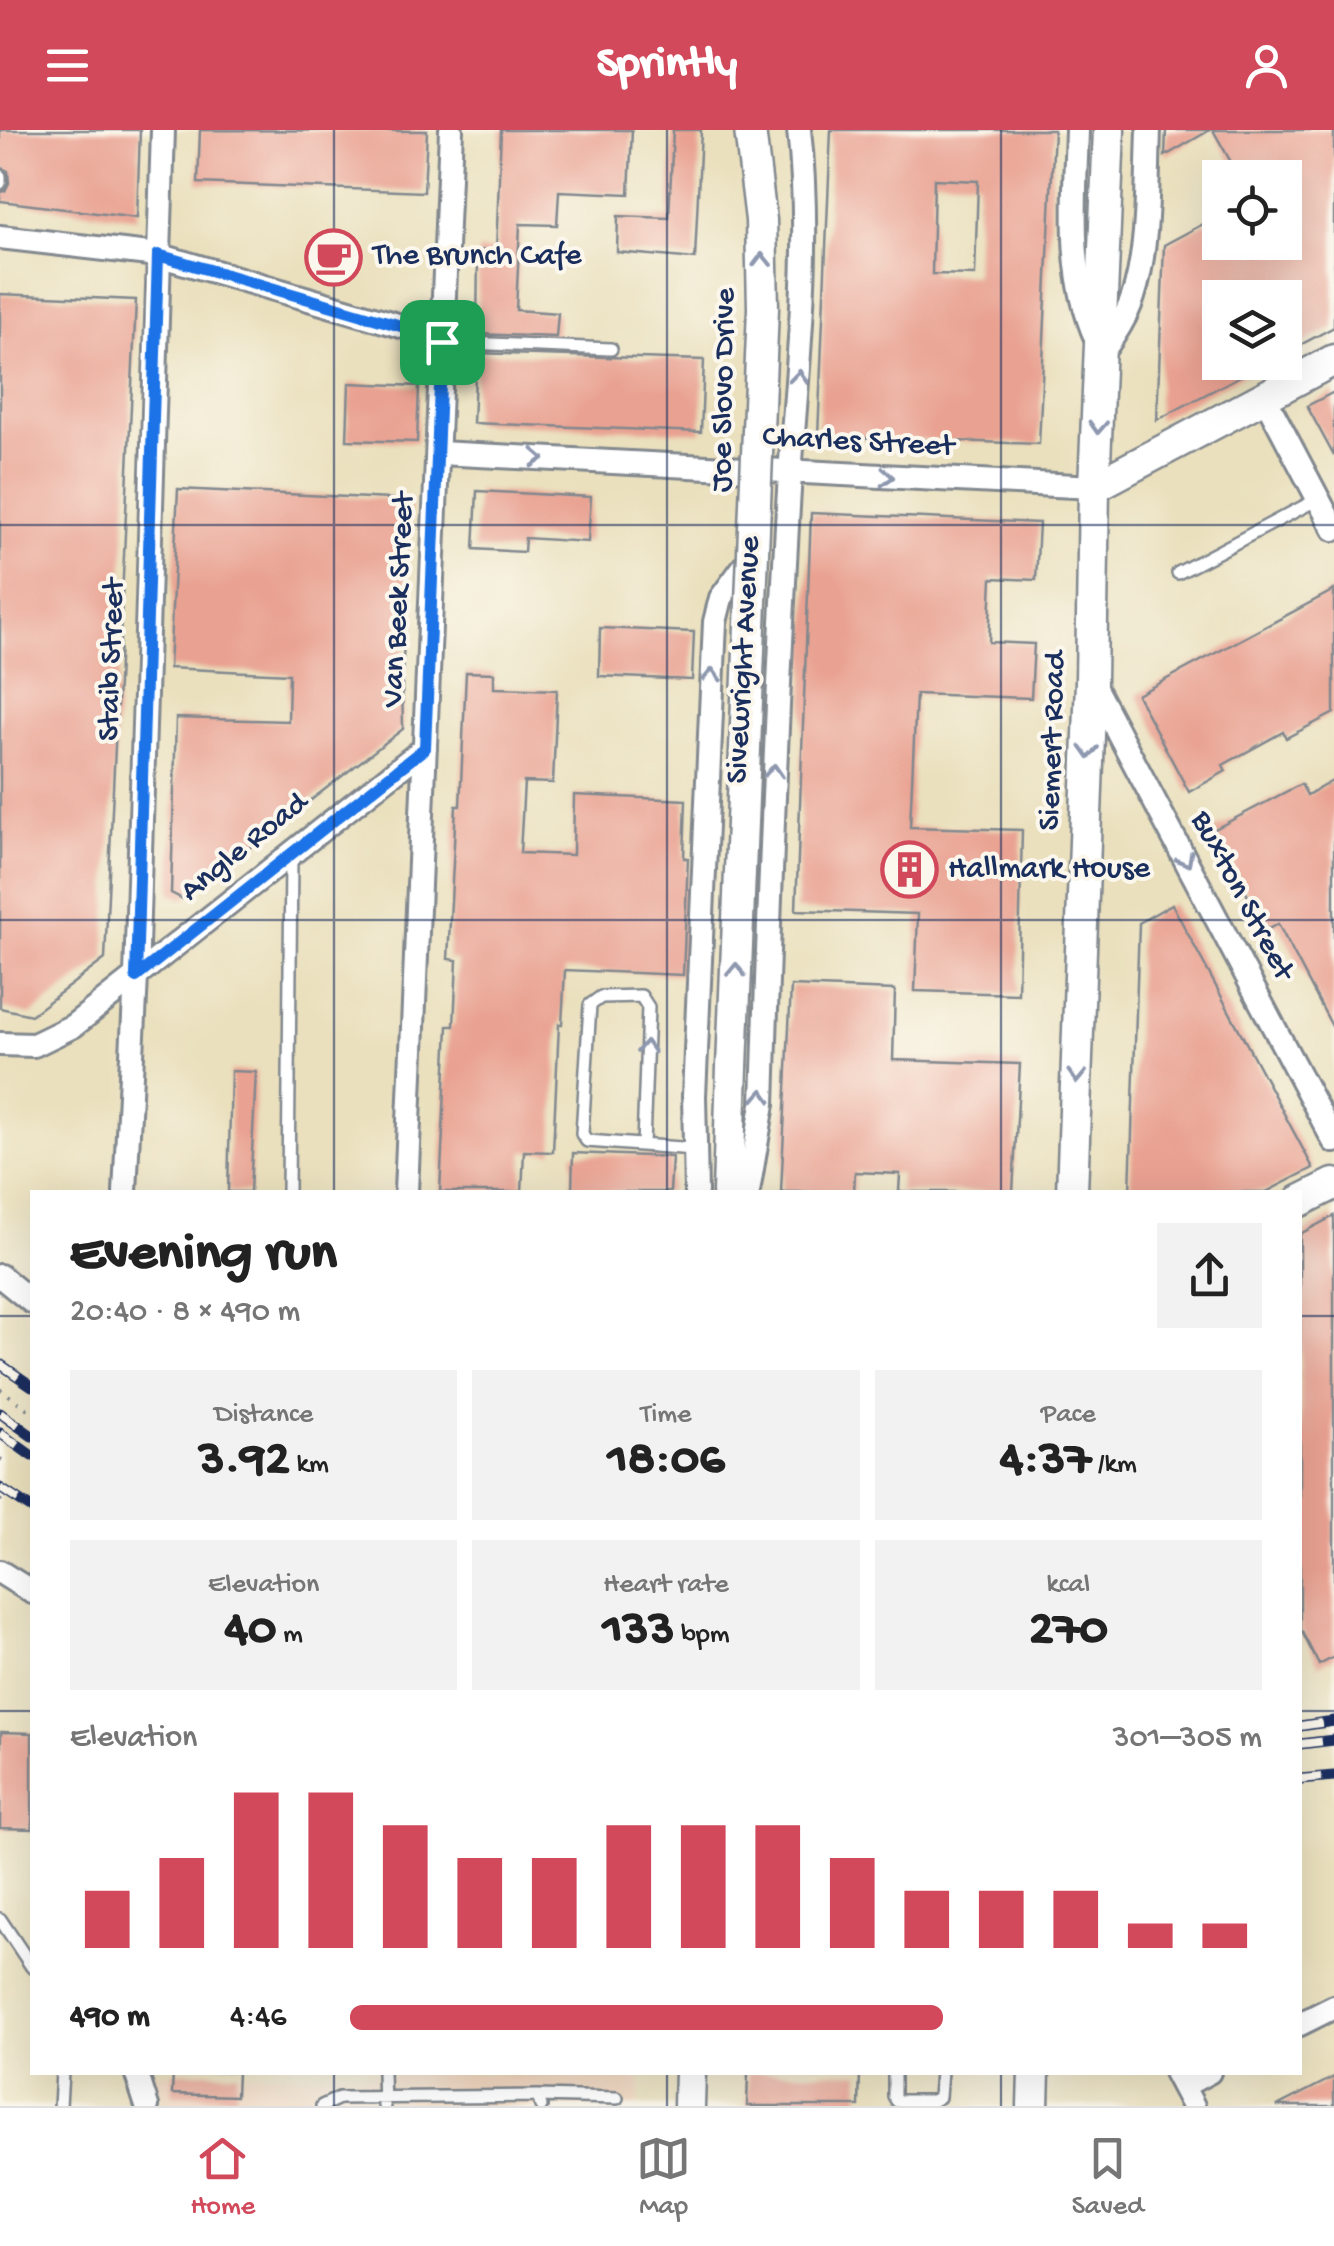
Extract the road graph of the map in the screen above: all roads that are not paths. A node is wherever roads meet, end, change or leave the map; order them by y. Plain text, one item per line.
1 (163, 130) edge
2 (451, 130) edge
3 (750, 130) edge
4 (799, 130) edge
5 (1077, 130) edge
6 (1109, 130) edge
7 (1149, 130) edge
8 (0, 237) edge
9 (158, 255) junction
10 (442, 340) junction
11 (611, 349) dead end
12 (1102, 353) junction
13 (1334, 360) edge
14 (1264, 396) junction
15 (439, 453) junction
16 (790, 472) junction
17 (1094, 487) junction
18 (1318, 499) junction
19 (788, 510) junction
20 (1334, 530) edge
21 (1178, 573) dead end
22 (1092, 681) junction
23 (425, 748) junction
24 (291, 856) junction
25 (136, 977) junction
26 (0, 1044) edge
27 (1334, 1141) edge
28 (643, 1145) junction
29 (694, 1149) junction
30 (1334, 1184) edge
31 (125, 1190) edge
32 (288, 1190) edge
33 (406, 1190) edge
34 (696, 1190) edge
35 (728, 1190) edge
36 (748, 1190) edge
37 (1072, 1190) edge
38 (1302, 1201) edge
39 (0, 1276) edge
40 (30, 1300) edge
41 (0, 1572) edge
42 (30, 1591) edge
43 (0, 1919) edge
44 (30, 1963) edge
45 (1334, 2006) edge
46 (1302, 2023) edge
47 (62, 2075) edge
48 (137, 2075) edge
49 (384, 2075) edge
50 (690, 2075) edge
51 (894, 2075) edge
52 (940, 2075) edge
53 (1034, 2075) edge
54 (616, 2098) dead end
55 (384, 2101) edge
56 (540, 2101) edge
57 (60, 2106) edge
58 (147, 2106) edge
59 (322, 2106) edge
60 (689, 2106) edge
61 (1033, 2106) edge

1 - 9 street, Staib Street
2 - 10 street, Van Beek Street
35 -> 3 main road, Joe Slovo Drive, bridge
16 -> 4 street, Sivewright Avenue
5 - 12 street, Siemert Road
6 - 12 main road, Siemert Road
7 - 12 street, Siemert Road
8 - 9 street
9 - 10 street
9 - 25 street, Staib Street
10 - 11 lane
10 - 15 street, Van Beek Street
12 -> 17 main road, Siemert Road
13 - 14 main road
14 - 17 main road
14 - 18 street
15 -> 16 street, Charles Street
15 - 23 street, Van Beek Street
16 -> 17 street, Charles Street
16 - 19 street, Sivewright Avenue
17 - 22 main road, Siemert Road
18 - 20 street
18 - 21 lane
29 -> 19 street
36 -> 19 street, Sivewright Avenue
22 -> 27 street, Buxton Street
22 -> 37 main road, Siemert Road
23 - 24 street, Angle Road
23 - 33 street, Van Beek Street
24 - 25 street, Angle Road
24 - 32 lane
25 - 26 street, Angle Road
25 - 31 street, Staib Street
28 -> 28 lane
28 - 29 lane
29 - 34 street
30 - 38 main road
39 - 40 street
41 - 42 street
43 - 44 lane
45 - 46 street
47 - 57 lane
48 - 58 street
49 - 55 lane
50 - 60 main road
51 - 52 lane
53 - 61 main road
54 - 56 lane
55 - 56 lane
55 - 59 lane

